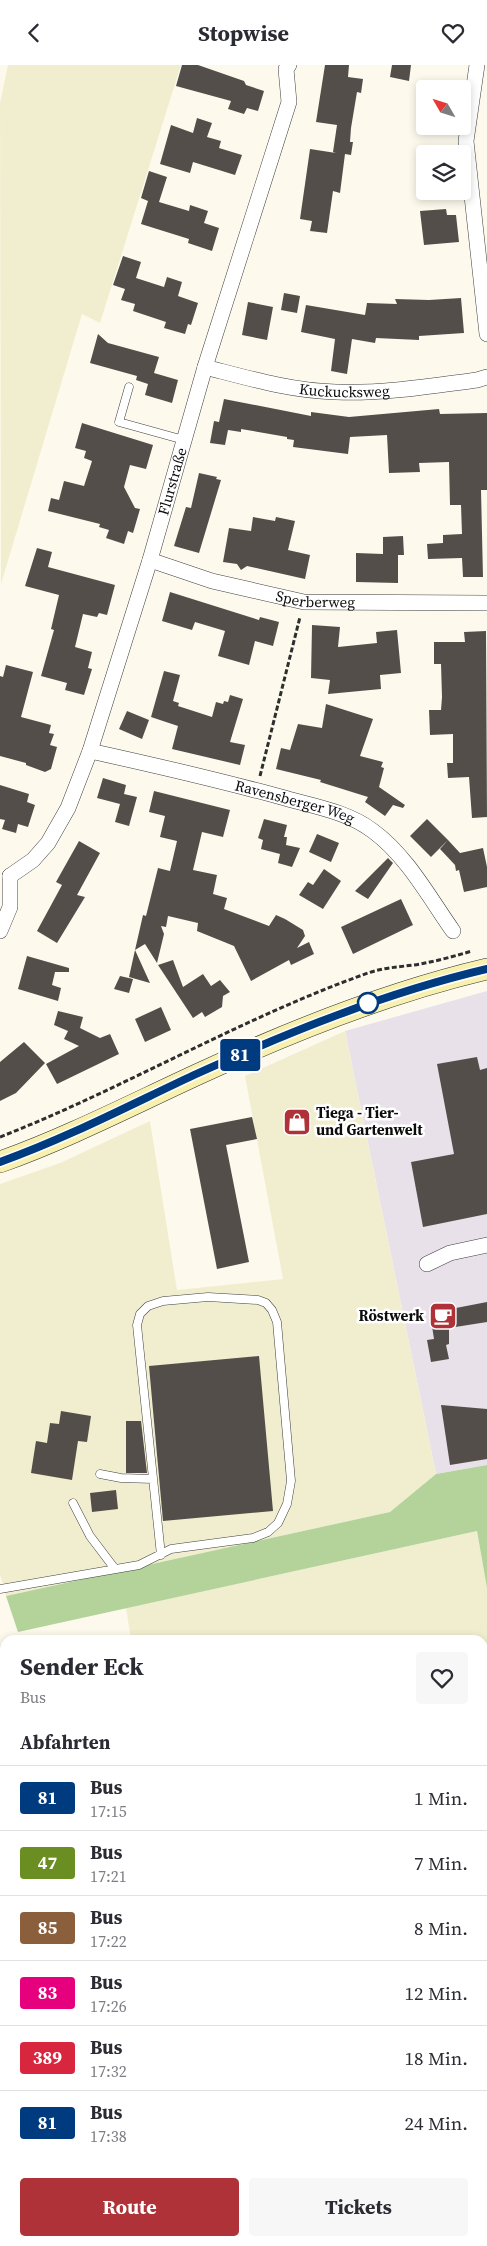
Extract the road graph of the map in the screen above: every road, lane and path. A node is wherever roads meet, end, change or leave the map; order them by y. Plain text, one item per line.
1 (477, 65) edge
2 (283, 66) edge
3 (487, 334) edge
4 (205, 367) junction
5 (487, 377) edge
6 (129, 387) dead end
7 (184, 440) junction
8 (150, 560) junction
9 (304, 602) junction
10 (487, 603) edge
11 (90, 751) junction
12 (256, 791) junction
13 (5, 875) edge
14 (0, 931) edge
15 (453, 931) dead end
16 (487, 969) edge
17 (0, 1162) edge
18 (487, 1245) edge
19 (427, 1264) dead end
20 (100, 1474) dead end
21 (153, 1479) junction
22 (73, 1503) dead end
23 (160, 1555) junction
24 (115, 1569) junction
25 (0, 1589) edge

1 - 3 street
2 - 4 street, Flurstraße
4 - 5 street, Kuckucksweg
4 - 7 street, Flurstraße
6 - 7 lane
7 - 8 street, Flurstraße
8 - 9 street, Sperberweg
8 - 11 street, Flurstraße
9 - 10 street, Sperberweg
9 - 12 path
11 - 12 street, Ravensberger Weg
11 - 13 street, Flurstraße
12 - 15 street, Ravensberger Weg
13 - 14 street, Flurstraße
16 - 17 street
18 - 19 street
20 - 21 lane
21 - 23 lane
21 - 23 lane
22 - 24 lane
23 - 24 lane
24 - 25 lane

